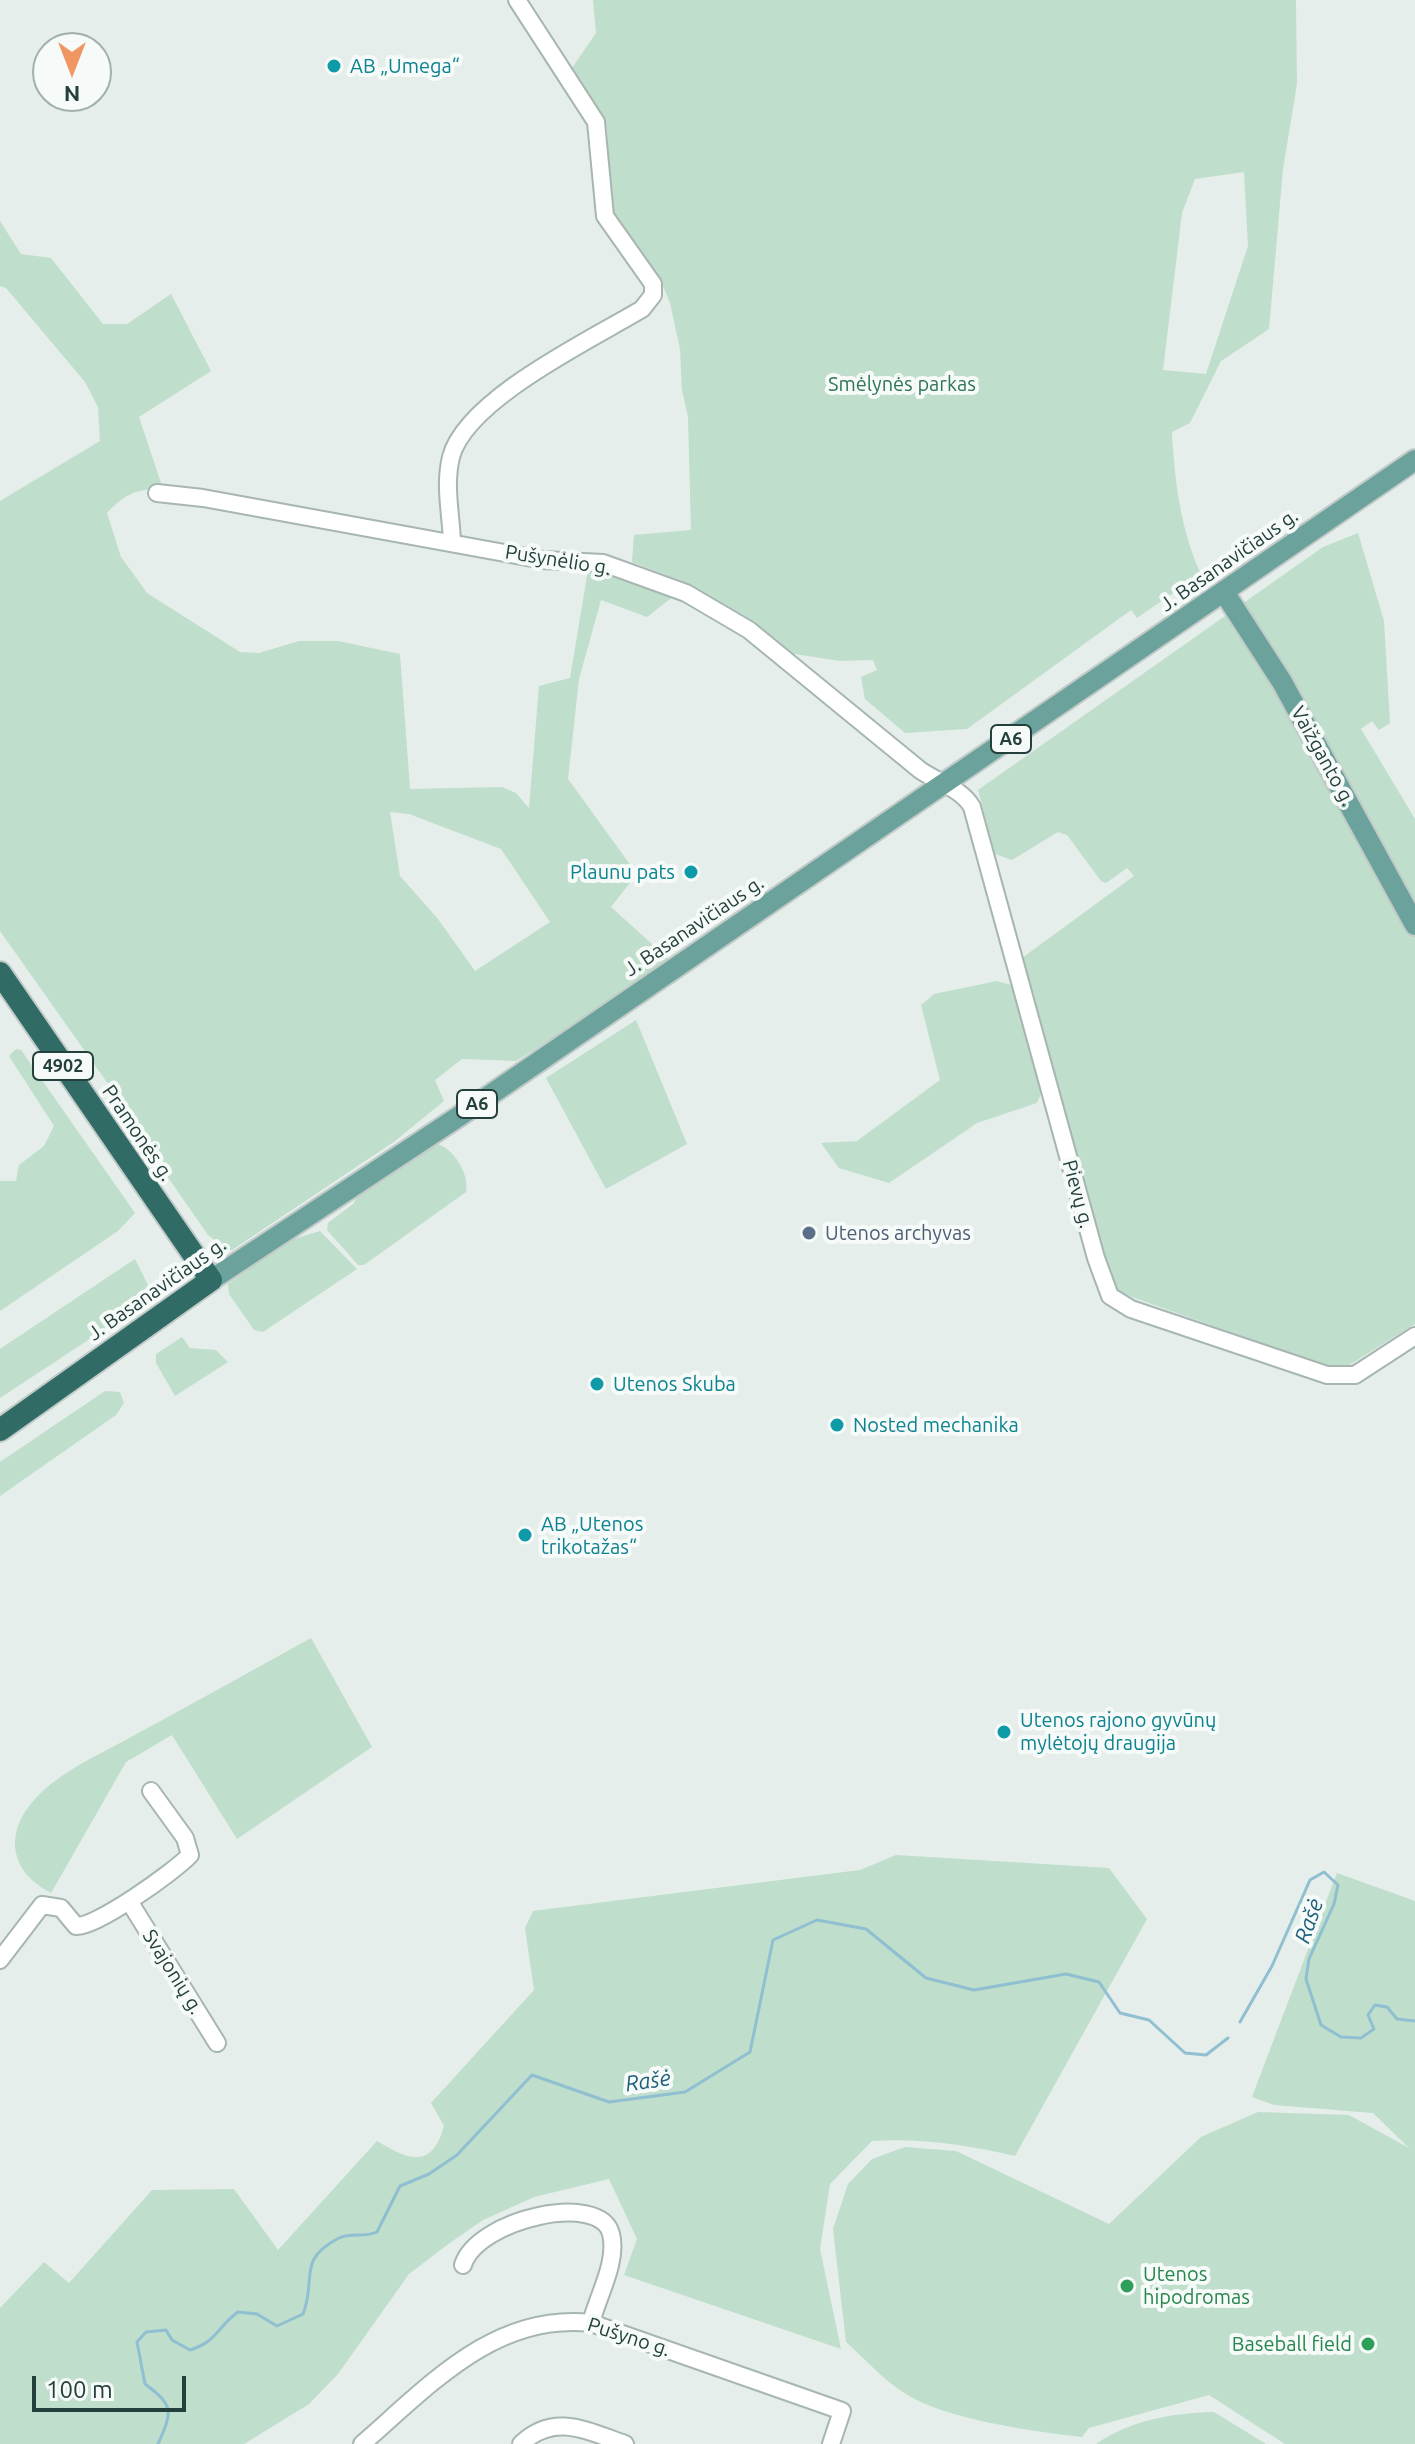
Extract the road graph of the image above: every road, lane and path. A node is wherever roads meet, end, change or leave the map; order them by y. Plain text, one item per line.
1 (517, 0) edge
2 (1415, 460) edge
3 (157, 493) dead end
4 (452, 542) junction
5 (1224, 592) junction
6 (943, 786) junction
7 (1415, 925) edge
8 (0, 973) edge
9 (211, 1280) junction
10 (1415, 1336) edge
11 (0, 1430) edge
12 (151, 1791) dead end
13 (129, 1901) junction
14 (0, 1960) edge
15 (217, 2043) dead end
16 (463, 2265) dead end
17 (591, 2323) junction
18 (362, 2444) edge
19 (521, 2444) edge
20 (625, 2444) edge
21 (831, 2444) edge

1 - 4 street
2 - 5 main road, J. Basanavičiaus g. / A6
3 - 4 street, Pušynėlio g.
4 - 6 street, Pušynėlio g.
5 - 6 main road, J. Basanavičiaus g. / A6
5 - 7 main road, Vaižganto g.
6 - 9 main road, J. Basanavičiaus g. / A6
6 - 10 street, Pievų g.
8 - 9 highway, Pramonės g. / 4902
9 - 11 highway, J. Basanavičiaus g. / A6
12 - 13 street
13 - 14 street
13 - 15 street, Svajonių g.
16 - 17 street
17 - 18 street, Pušyno g.
17 - 21 street, Pušyno g.
19 - 20 street

